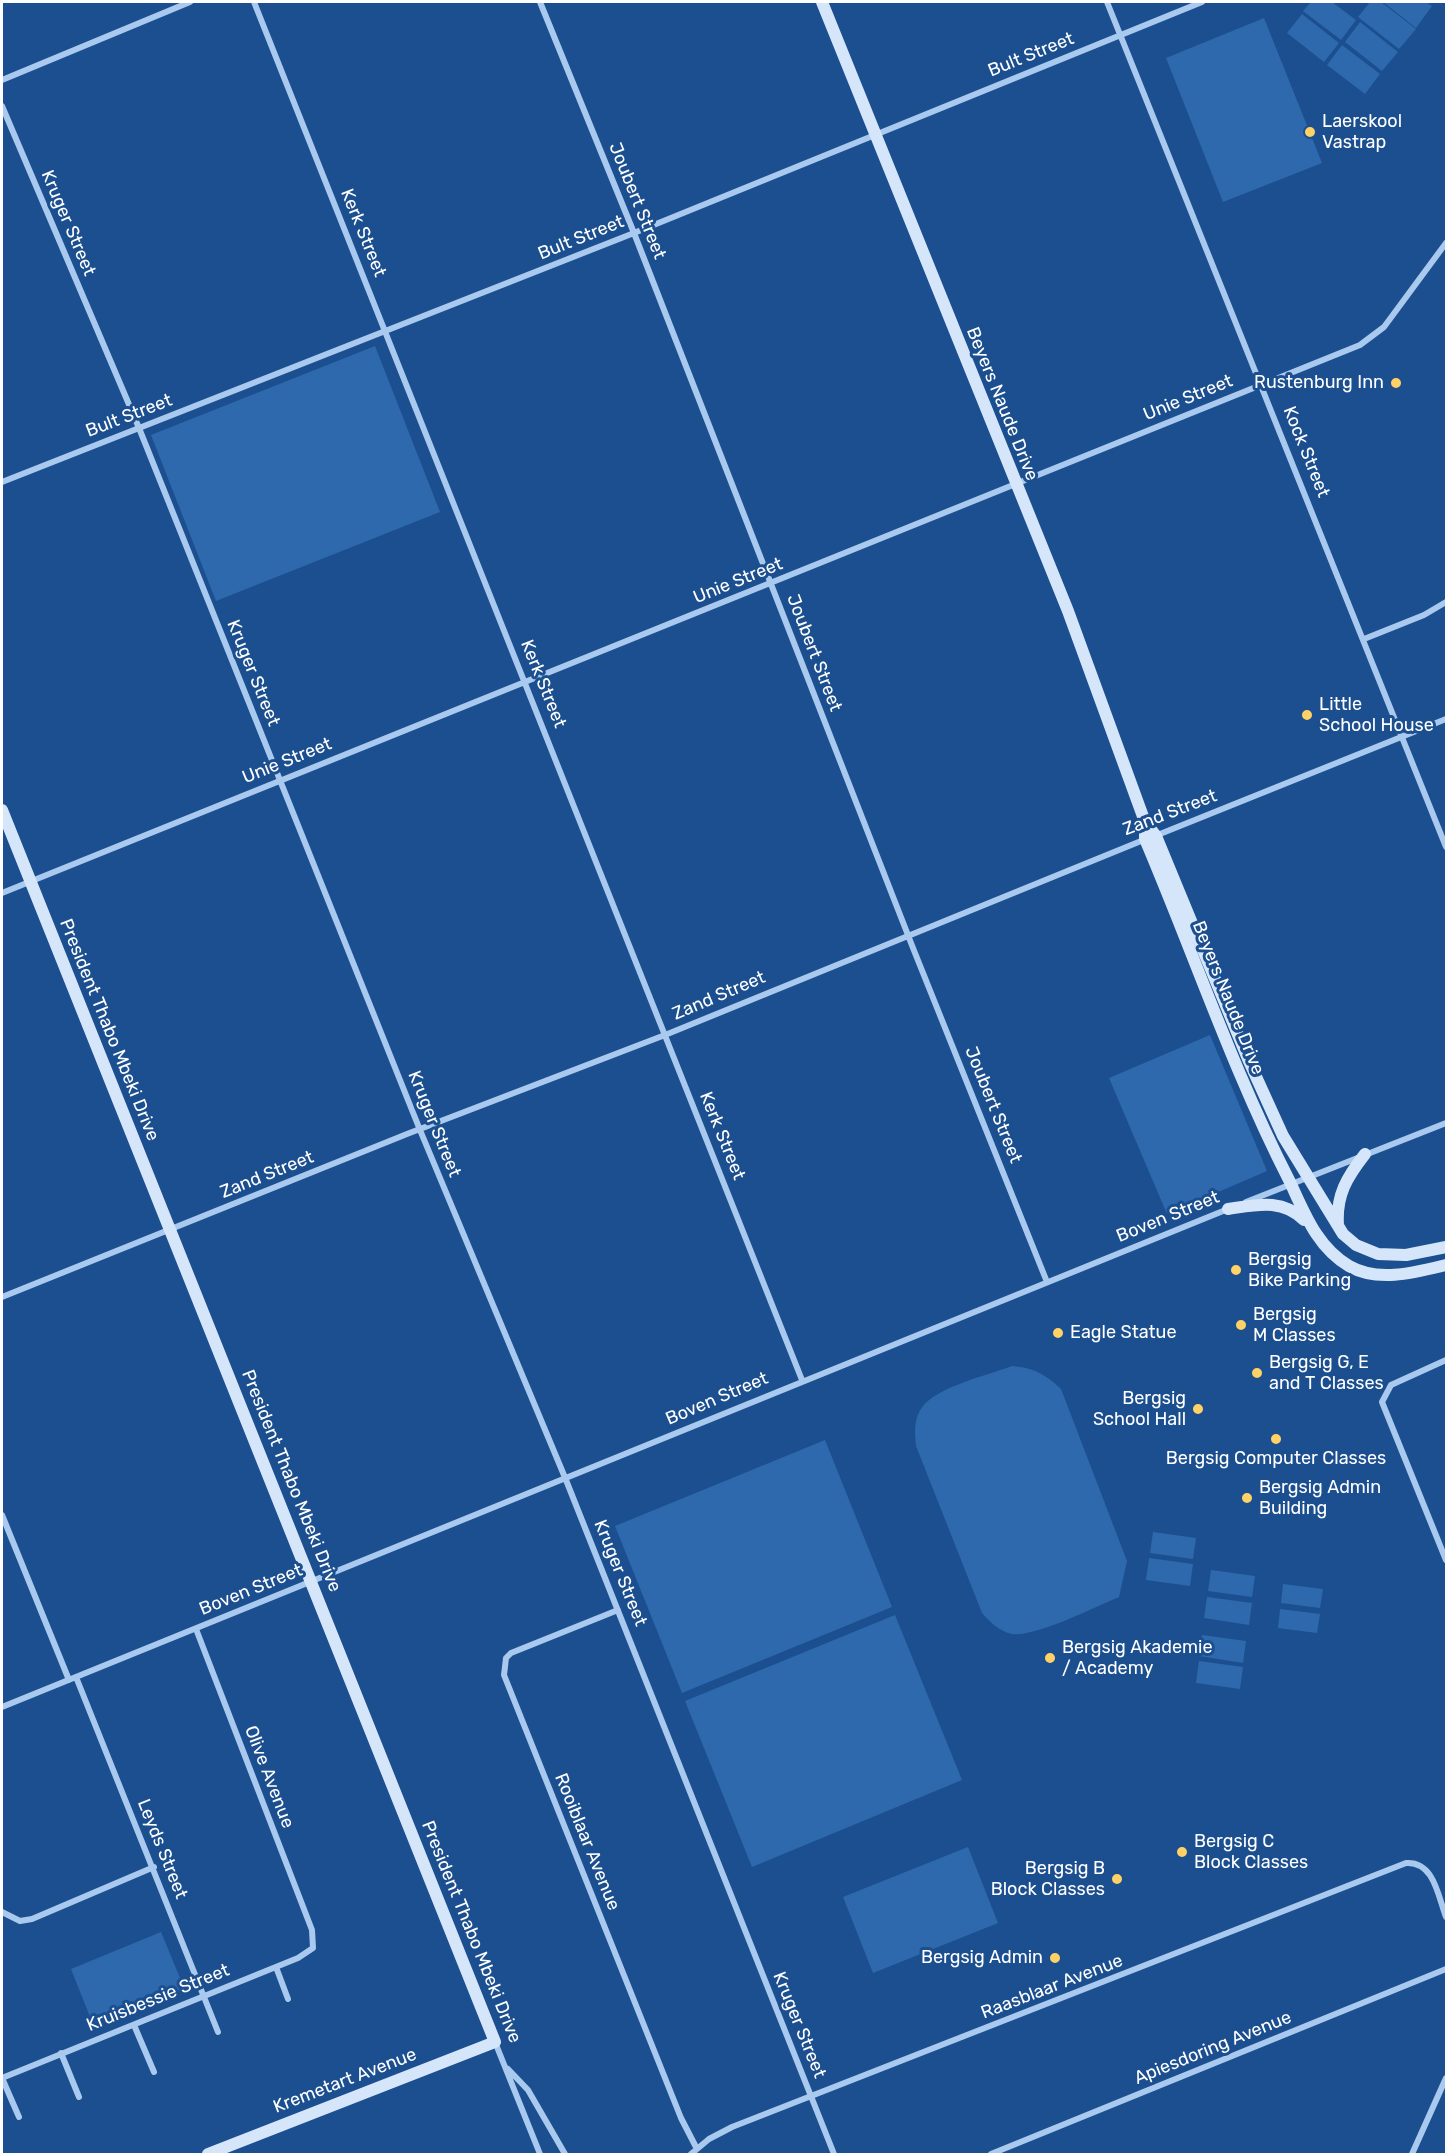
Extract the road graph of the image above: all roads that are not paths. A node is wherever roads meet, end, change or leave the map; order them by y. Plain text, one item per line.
1 (190, 2) edge
2 (254, 2) edge
3 (540, 2) edge
4 (822, 2) edge
5 (1107, 2) edge
6 (1202, 2) edge
7 (1121, 34) junction
8 (2, 80) edge
9 (2, 106) edge
10 (874, 135) junction
11 (634, 233) junction
12 (1446, 243) edge
13 (387, 332) junction
14 (1263, 384) junction
15 (139, 428) junction
16 (2, 482) edge
17 (1014, 482) junction
18 (771, 584) junction
19 (1446, 602) edge
20 (1364, 639) junction
21 (526, 682) junction
22 (1446, 719) edge
23 (1404, 737) junction
24 (280, 779) junction
25 (2, 810) edge
26 (1151, 838) junction
27 (1446, 847) edge
28 (30, 882) junction
29 (2, 893) edge
30 (908, 934) junction
31 (665, 1035) junction
32 (1446, 1123) edge
33 (420, 1130) junction
34 (1365, 1154) junction
35 (1307, 1178) junction
36 (1291, 1184) junction
37 (1228, 1209) junction
38 (1309, 1225) junction
39 (1339, 1228) junction
40 (171, 1231) junction
41 (1446, 1247) edge
42 (1446, 1265) edge
43 (1047, 1282) junction
44 (2, 1297) edge
45 (1446, 1360) edge
46 (801, 1380) junction
47 (566, 1480) junction
48 (2, 1515) edge
49 (1446, 1537) edge
50 (1438, 1540) junction
51 (1446, 1560) edge
52 (312, 1582) junction
53 (618, 1610) junction
54 (196, 1629) junction
55 (72, 1679) junction
56 (2, 1707) edge
57 (154, 1867) junction
58 (2, 1912) edge
59 (1446, 1917) edge
60 (314, 1936) joint
61 (276, 1967) junction
62 (1446, 1970) edge
63 (203, 1997) junction
64 (288, 1999) dead end
65 (134, 2025) junction
66 (218, 2032) dead end
67 (495, 2042) junction
68 (62, 2053) junction
69 (504, 2064) junction
70 (154, 2072) dead end
71 (2, 2078) edge
72 (1446, 2078) edge
73 (79, 2097) dead end
74 (811, 2097) junction
75 (19, 2117) dead end
76 (696, 2149) junction
77 (208, 2154) edge
78 (540, 2154) edge
79 (565, 2154) edge
80 (691, 2154) edge
81 (834, 2154) edge
82 (991, 2154) edge
83 (1412, 2154) edge

1 - 8 street
2 - 13 street, Kerk Street
3 - 11 street, Joubert Street
4 - 10 street, Beyers Naude Drive
5 - 7 street, Kock Street
6 - 7 street, Bult Street
7 - 10 street, Bult Street
7 - 14 street, Kock Street
9 - 15 street, Kruger Street
10 - 11 street, Bult Street
10 - 17 street, Beyers Naude Drive
11 - 13 street, Bult Street
11 - 18 street, Joubert Street
12 - 14 street, Unie Street
13 - 15 street, Bult Street
13 - 21 street, Kerk Street
14 - 17 street, Unie Street
14 - 20 street, Kock Street
15 - 16 street, Bult Street
15 - 24 street, Kruger Street
17 - 18 street, Unie Street
17 - 26 street, Beyers Naude Drive
18 - 21 street, Unie Street
18 - 30 street, Joubert Street
19 - 20 street
20 - 23 street, Kock Street
21 - 24 street, Unie Street
21 - 31 street, Kerk Street
22 - 23 street, Zand Street
23 - 26 street, Zand Street
23 - 27 street, Kock Street
24 - 28 street, Unie Street
24 - 33 street, Kruger Street
25 - 28 street, President Thabo Mbeki Drive
26 - 30 street, Zand Street
26 - 35 street, Beyers Naude Drive
26 - 36 street, Beyers Naude Drive
28 - 29 street, Unie Street
28 - 40 street, President Thabo Mbeki Drive
30 - 31 street, Zand Street
30 - 43 street, Joubert Street
31 - 33 street, Zand Street
31 - 46 street, Kerk Street
32 - 34 street, Boven Street
33 - 40 street, Zand Street
33 - 47 street, Kruger Street
34 - 35 street, Boven Street
34 - 39 street
35 - 36 street, Boven Street
35 - 39 street, Beyers Naude Drive
36 - 37 street, Boven Street
36 - 38 street, Beyers Naude Drive
37 - 38 street
37 - 43 street, Boven Street
38 - 42 street
39 - 41 street, Beyers Naude Drive
40 - 44 street, Zand Street
40 - 52 street, President Thabo Mbeki Drive
43 - 46 street, Boven Street
45 - 50 street
46 - 47 street, Boven Street
47 - 52 street, Boven Street
47 - 53 street, Kruger Street
48 - 55 street, Leyds Street
49 - 50 street
50 - 51 street
52 - 54 street, Boven Street
52 - 67 street, President Thabo Mbeki Drive
53 - 74 street, Kruger Street
53 - 76 street, Rooiblaar Avenue
54 - 55 street, Boven Street
54 - 60 street, Olive Avenue
55 - 56 street, Boven Street
55 - 57 street, Leyds Street
57 - 58 street
57 - 63 street, Leyds Street
59 - 74 street, Raasblaar Avenue
60 - 61 street, Kruisbessie Street
61 - 63 street, Kruisbessie Street
61 - 64 street
62 - 82 street, Apiesdoring Avenue
63 - 65 street, Kruisbessie Street
63 - 66 street, Leyds Street
65 - 68 street, Kruisbessie Street
65 - 70 street
67 - 69 street, President Thabo Mbeki Drive
67 - 77 street, Kremetart Avenue
68 - 71 street, Kruisbessie Street
68 - 73 street
69 - 78 street
69 - 79 street, President Thabo Mbeki Drive
71 - 75 street
72 - 83 street
74 - 76 street, Raasblaar Avenue
74 - 81 street, Kruger Street
76 - 80 street, Raasblaar Avenue

